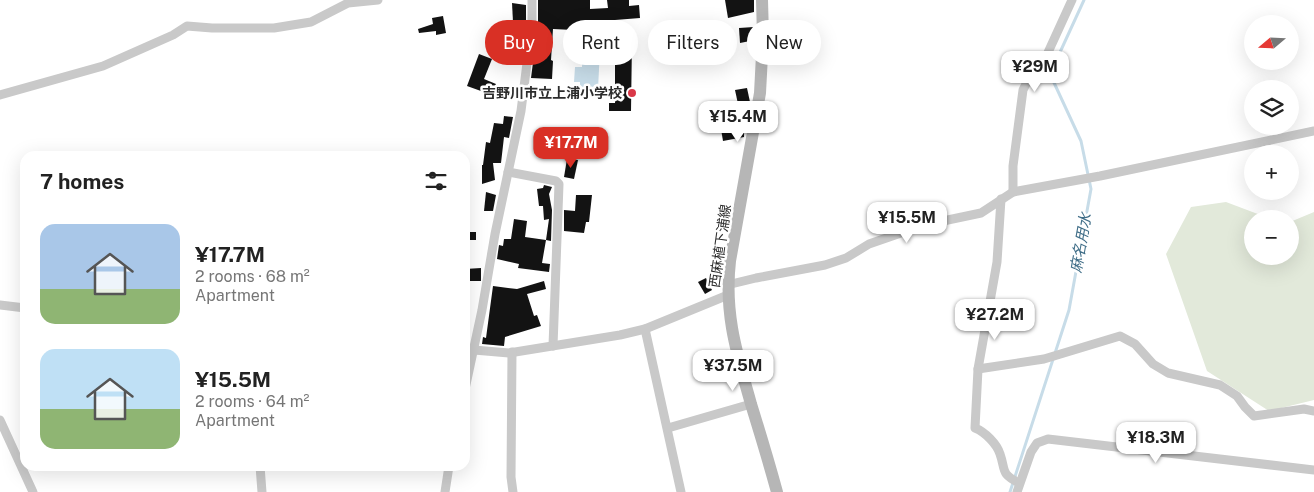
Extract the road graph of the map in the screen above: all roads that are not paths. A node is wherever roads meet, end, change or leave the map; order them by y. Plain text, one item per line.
1 (378, 0) edge
2 (532, 0) edge
3 (762, 0) edge
4 (1072, 0) edge
5 (0, 95) edge
6 (1314, 131) edge
7 (508, 172) junction
8 (1013, 192) junction
9 (1001, 199) junction
10 (728, 290) junction
11 (0, 305) edge
12 (20, 307) edge
13 (645, 329) junction
14 (553, 346) junction
15 (474, 350) junction
16 (512, 352) junction
17 (470, 367) edge
18 (978, 369) junction
19 (751, 404) junction
20 (1314, 411) edge
21 (0, 420) edge
22 (668, 428) junction
23 (20, 464) edge
24 (1314, 470) edge
25 (23, 471) edge
26 (260, 471) edge
27 (448, 471) edge
28 (1018, 488) edge
29 (33, 492) edge
30 (262, 492) edge
31 (445, 492) edge
32 (513, 492) edge
33 (681, 492) edge
34 (777, 492) edge

1 - 5 street
2 - 7 street
3 - 10 main road, 西麻植下浦線
4 - 8 street
6 - 8 street
7 - 14 street
7 - 15 street
8 - 9 street
9 - 10 street
9 - 18 street
10 - 13 street
10 - 19 main road, 西麻植下浦線
11 - 12 street
13 - 14 street
13 - 22 street
14 - 16 street
15 - 16 street
15 - 17 street
16 - 32 street
18 - 20 street
18 - 28 street
19 - 22 street
19 - 34 main road, 西麻植下浦線
21 - 23 street
22 - 33 street
24 - 28 street
25 - 29 street
26 - 30 street
27 - 31 street

